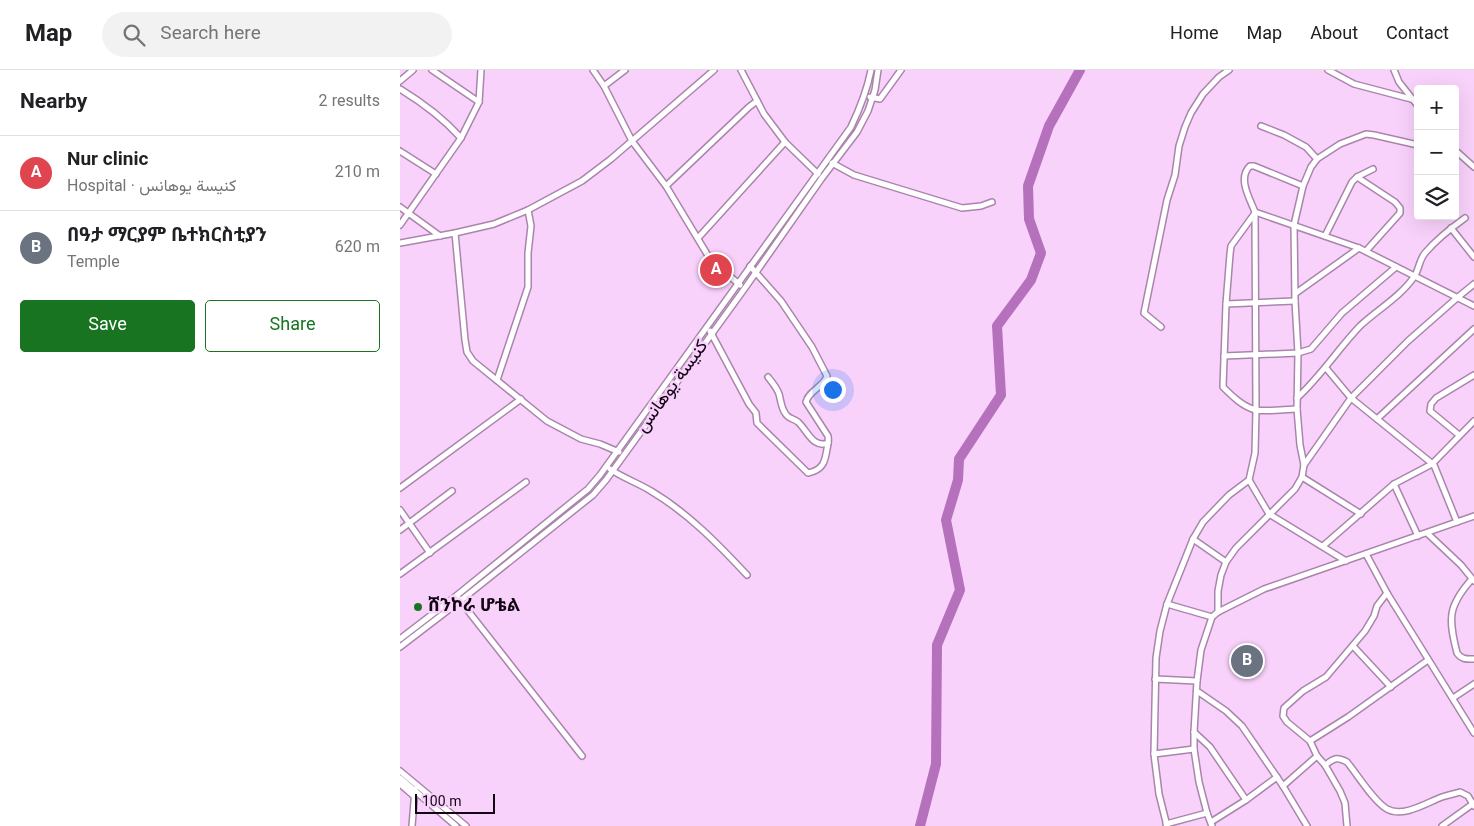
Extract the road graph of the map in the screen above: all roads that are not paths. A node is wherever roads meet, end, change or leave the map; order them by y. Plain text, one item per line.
1 (413, 70) edge
2 (432, 70) edge
3 (481, 70) edge
4 (593, 70) edge
5 (625, 70) edge
6 (714, 70) edge
7 (741, 70) edge
8 (871, 70) edge
9 (878, 70) edge
10 (902, 70) edge
11 (1230, 70) edge
12 (1328, 70) edge
13 (1394, 70) edge
14 (400, 81) edge
15 (604, 86) junction
16 (400, 89) edge
17 (866, 95) junction
18 (872, 98) junction
19 (1411, 99) junction
20 (757, 101) junction
21 (479, 102) junction
22 (1414, 102) edge
23 (1260, 126) dead end
24 (461, 138) junction
25 (632, 141) junction
26 (786, 142) junction
27 (1414, 144) edge
28 (400, 150) edge
29 (1459, 154) edge
30 (1318, 159) junction
31 (827, 160) junction
32 (1472, 161) edge
33 (832, 164) junction
34 (1474, 167) edge
35 (1373, 169) dead end
36 (817, 173) junction
37 (436, 174) junction
38 (1357, 177) junction
39 (822, 178) junction
40 (666, 186) junction
41 (1303, 186) junction
42 (992, 202) dead end
43 (400, 207) edge
44 (528, 210) junction
45 (1255, 212) junction
46 (409, 213) junction
47 (1465, 218) dead end
48 (400, 225) edge
49 (1294, 225) junction
50 (1451, 228) junction
51 (455, 233) junction
52 (440, 236) junction
53 (1325, 236) junction
54 (698, 238) junction
55 (400, 242) edge
56 (1359, 248) junction
57 (1366, 251) junction
58 (1474, 257) edge
59 (750, 266) junction
60 (1396, 267) junction
61 (756, 272) junction
62 (1414, 277) junction
63 (738, 283) junction
64 (1474, 284) edge
65 (745, 288) junction
66 (1296, 293) junction
67 (1458, 297) junction
68 (1295, 301) junction
69 (1256, 303) junction
70 (1226, 304) junction
71 (1474, 306) edge
72 (706, 327) junction
73 (1161, 327) dead end
74 (1474, 329) edge
75 (712, 332) junction
76 (1298, 353) junction
77 (1256, 355) junction
78 (1224, 356) junction
79 (1326, 368) junction
80 (1474, 375) edge
81 (768, 377) dead end
82 (497, 380) junction
83 (1297, 398) junction
84 (1351, 398) junction
85 (521, 399) junction
86 (1297, 409) junction
87 (1256, 410) junction
88 (1377, 419) junction
89 (1474, 421) edge
90 (1459, 435) junction
91 (828, 443) junction
92 (618, 452) junction
93 (625, 453) junction
94 (1432, 464) junction
95 (1304, 465) junction
96 (606, 466) junction
97 (612, 471) junction
98 (1302, 477) junction
99 (1249, 480) junction
100 (526, 482) dead end
101 (1394, 484) junction
102 (400, 488) edge
103 (452, 491) dead end
104 (400, 510) edge
105 (1269, 514) junction
106 (1361, 514) junction
107 (1474, 516) edge
108 (1457, 522) junction
109 (409, 523) junction
110 (400, 530) edge
111 (1428, 533) junction
112 (1418, 536) junction
113 (1194, 539) junction
114 (1323, 546) junction
115 (430, 553) junction
116 (1366, 554) junction
117 (1226, 562) junction
118 (1346, 562) junction
119 (400, 574) edge
120 (747, 575) dead end
121 (1473, 580) edge
122 (1387, 593) junction
123 (456, 596) junction
124 (460, 601) junction
125 (1167, 604) junction
126 (1218, 612) junction
127 (1212, 617) junction
128 (401, 635) edge
129 (408, 642) junction
130 (1353, 646) junction
131 (400, 647) edge
132 (1474, 659) edge
133 (1428, 660) junction
134 (1156, 679) junction
135 (1197, 681) junction
136 (1474, 684) edge
137 (1391, 687) junction
138 (1197, 691) junction
139 (1453, 698) junction
140 (1194, 732) junction
141 (1474, 732) edge
142 (1310, 741) junction
143 (1194, 749) junction
144 (1154, 754) junction
145 (582, 756) dead end
146 (1317, 756) junction
147 (1325, 765) junction
148 (400, 771) edge
149 (1277, 777) junction
150 (400, 778) edge
151 (400, 784) edge
152 (415, 784) junction
153 (1283, 786) junction
154 (414, 794) junction
155 (1246, 800) junction
156 (1474, 804) edge
157 (1207, 813) junction
158 (1212, 824) edge
159 (1167, 825) edge
160 (412, 826) edge
161 (456, 826) edge
162 (466, 826) edge
163 (1306, 826) edge
164 (1347, 826) edge
165 (1442, 826) edge

1 - 14 street
2 - 21 street
3 - 21 street
4 - 15 street
5 - 15 street
6 - 25 street
7 - 20 street
8 - 17 street
9 - 18 street, كنيسة يوهانس
10 - 18 street
11 - 73 street
12 - 19 street
13 - 19 street
15 - 25 street
16 - 24 street
17 - 18 street
17 - 31 street
18 - 33 street, كنيسة يوهانس
19 - 22 street
20 - 26 street
20 - 40 street
21 - 24 street
23 - 30 street
24 - 37 street
25 - 40 street
25 - 44 street
26 - 36 street
26 - 54 street
27 - 30 street
28 - 37 street
29 - 32 street
30 - 41 street
31 - 33 street
31 - 36 street
32 - 34 street
33 - 39 street, كنيسة يوهانس
33 - 42 street
35 - 38 street
36 - 39 street
36 - 59 street
37 - 46 street
38 - 53 street
38 - 57 street
39 - 61 street, كنيسة يوهانس
40 - 54 street
41 - 45 street
41 - 49 street
43 - 46 street
44 - 51 street
44 - 82 street
45 - 49 street
45 - 69 street
45 - 70 street
46 - 48 street
46 - 52 street
47 - 50 street
49 - 53 street
49 - 66 street
50 - 58 street
50 - 62 street
51 - 52 street
51 - 82 street
52 - 55 street
53 - 56 street
54 - 63 street
56 - 57 street
56 - 66 street
57 - 60 street
59 - 61 street
59 - 63 street
60 - 62 street
60 - 76 street
61 - 65 street, كنيسة يوهانس
61 - 91 street
62 - 67 street
62 - 79 street
63 - 65 street
63 - 72 street
64 - 67 street
65 - 75 street, كنيسة يوهانس
66 - 68 street
67 - 71 street
67 - 84 street
68 - 69 street
68 - 76 street
69 - 70 street
69 - 77 street
70 - 78 street
72 - 75 street
72 - 92 street
74 - 88 street
75 - 91 street
75 - 93 street, كنيسة يوهانس
76 - 77 street
76 - 83 street
77 - 78 street
77 - 87 street
78 - 87 street
79 - 83 street
79 - 84 street
80 - 90 street
81 - 91 street
82 - 85 street
83 - 86 street
84 - 88 street
84 - 95 street
85 - 92 street
85 - 102 street
86 - 87 street
86 - 95 street
87 - 99 street
88 - 94 street
89 - 90 street
90 - 94 street
92 - 93 street
92 - 96 street
93 - 97 street, كنيسة يوهانس
94 - 101 street
94 - 108 street
95 - 98 street
96 - 97 street
96 - 123 street
97 - 120 street
97 - 124 street, كنيسة يوهانس
98 - 105 street
98 - 106 street
99 - 105 street
99 - 113 street
100 - 115 street
101 - 106 street
101 - 112 street
103 - 109 street
104 - 109 street
105 - 114 street
105 - 117 street
106 - 114 street
107 - 108 street
108 - 111 street
109 - 110 street
109 - 115 street
111 - 112 street
111 - 121 street
112 - 116 street
113 - 117 street
113 - 125 street
114 - 118 street
115 - 119 street
116 - 118 street
116 - 122 street
117 - 126 street
118 - 126 street
121 - 132 street
122 - 130 street
122 - 133 street
123 - 124 street
123 - 128 street
124 - 129 street, كنيسة يوهانس
124 - 145 street
125 - 127 street
125 - 134 street
126 - 127 street
127 - 135 street
128 - 129 street
129 - 131 street, كنيسة يوهانس
130 - 137 street
130 - 142 street
133 - 137 street
133 - 139 street
134 - 135 street
134 - 144 street
135 - 138 street
136 - 139 street
137 - 142 street
138 - 140 street
138 - 149 street
139 - 141 street
140 - 143 street
140 - 155 street
142 - 146 street
143 - 144 street
143 - 157 street
144 - 159 street
146 - 147 street
146 - 153 street
147 - 156 street
147 - 164 street
148 - 152 street
149 - 153 street
149 - 155 street
150 - 154 street
151 - 154 street
152 - 154 street
152 - 162 street
153 - 163 street
154 - 160 street
154 - 161 street
155 - 158 street
156 - 165 street
157 - 158 street
157 - 159 street

